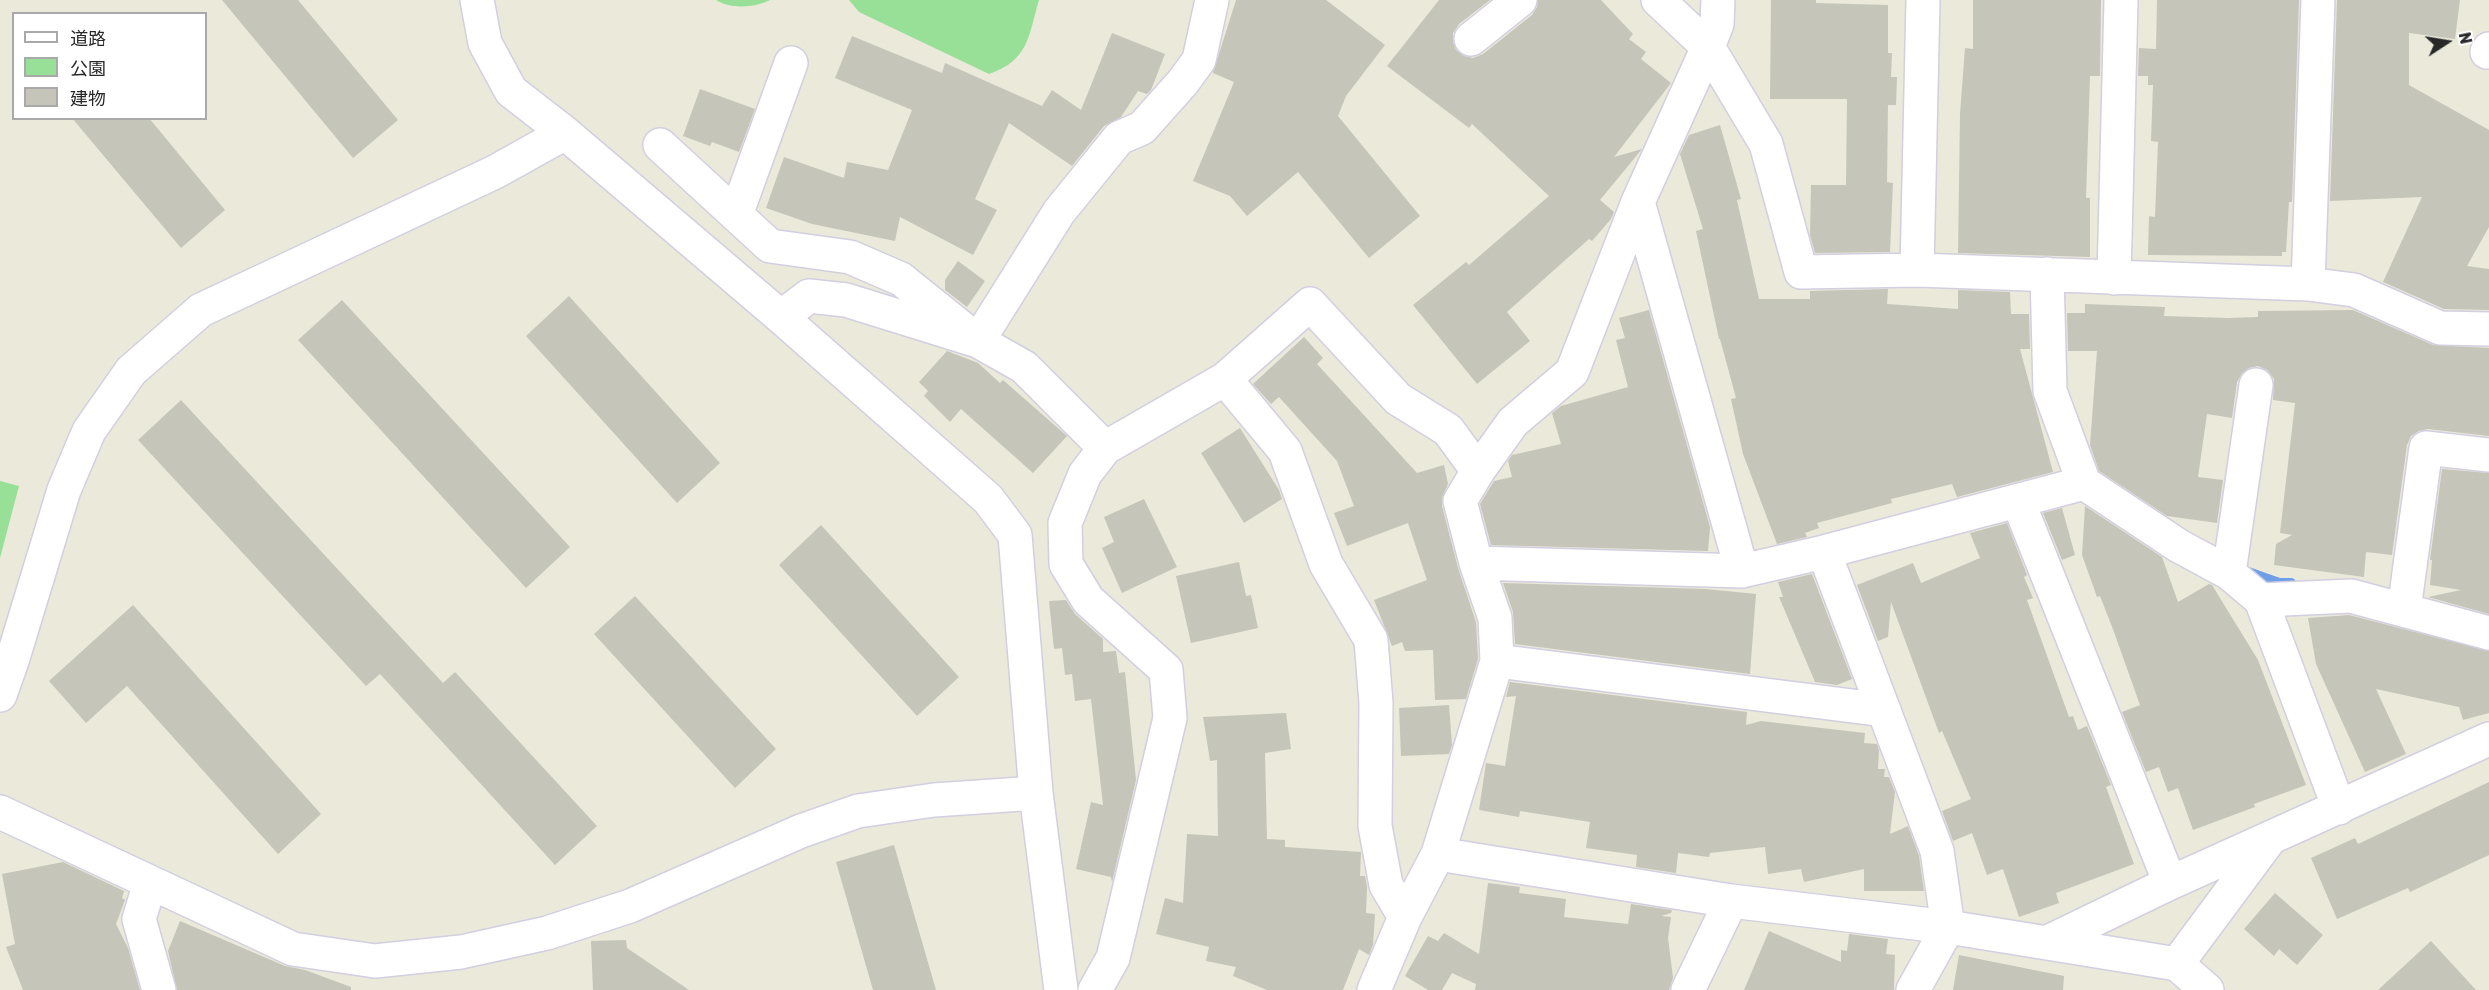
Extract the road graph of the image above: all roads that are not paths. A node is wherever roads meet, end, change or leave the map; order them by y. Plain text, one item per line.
1 (477, 0) edge
2 (1212, 0) edge
3 (1520, 0) edge
4 (1658, 0) edge
5 (1718, 0) edge
6 (1923, 0) edge
7 (2121, 0) edge
8 (2318, 0) edge
9 (1471, 39) dead end
10 (1708, 46) junction
11 (791, 63) dead end
12 (565, 133) junction
13 (660, 144) dead end
14 (1638, 202) junction
15 (736, 215) junction
16 (1917, 270) junction
17 (2047, 274) junction
18 (2114, 278) junction
19 (2308, 284) junction
20 (781, 317) junction
21 (2489, 329) edge
22 (978, 341) junction
23 (1225, 379) junction
24 (2256, 385) dead end
25 (1105, 448) junction
26 (2489, 455) edge
27 (1478, 471) junction
28 (2084, 483) junction
29 (2018, 501) junction
30 (1824, 552) junction
31 (1476, 562) junction
32 (1742, 571) junction
33 (2229, 573) junction
34 (2261, 600) junction
35 (2404, 610) junction
36 (2489, 633) edge
37 (6, 659) edge
38 (1497, 661) junction
39 (0, 695) edge
40 (1884, 710) junction
41 (2489, 739) edge
42 (1036, 793) junction
43 (2339, 807) junction
44 (0, 812) edge
45 (2270, 838) junction
46 (1438, 854) junction
47 (150, 883) junction
48 (2170, 884) junction
49 (1731, 901) junction
50 (1405, 917) junction
51 (1948, 927) junction
52 (2048, 942) junction
53 (2177, 964) junction
54 (159, 990) edge
55 (1061, 990) edge
56 (1095, 990) edge
57 (1374, 990) edge
58 (1688, 990) edge
59 (1913, 990) edge
60 (2207, 990) edge

1 - 12 street
2 - 22 street
3 - 9 street
4 - 10 street
5 - 10 street
6 - 16 street
7 - 18 street
8 - 19 street
10 - 14 street
10 - 16 street
11 - 15 street
12 - 20 street
12 - 37 street
13 - 15 street
14 - 27 street
14 - 32 street
15 - 22 street
16 - 17 street
17 - 18 street
17 - 28 street
18 - 19 street
19 - 21 street
20 - 22 street
20 - 42 street
22 - 25 street
23 - 25 street
23 - 27 street
23 - 50 street
24 - 33 street
25 - 56 street
26 - 35 street
27 - 31 street
28 - 29 street
28 - 33 street
29 - 30 street
29 - 48 street
30 - 32 street
30 - 40 street
31 - 32 street
31 - 38 street
33 - 34 street
34 - 35 street
34 - 43 street
35 - 36 street
37 - 39 street
38 - 40 street
38 - 46 street
40 - 51 street
41 - 43 street
42 - 47 street
42 - 55 street
43 - 45 street
44 - 47 street
45 - 48 street
45 - 53 street
46 - 49 street
46 - 50 street
47 - 54 street
48 - 52 street
49 - 51 street
49 - 58 street
50 - 57 street
51 - 52 street
51 - 59 street
52 - 53 street
53 - 60 street

